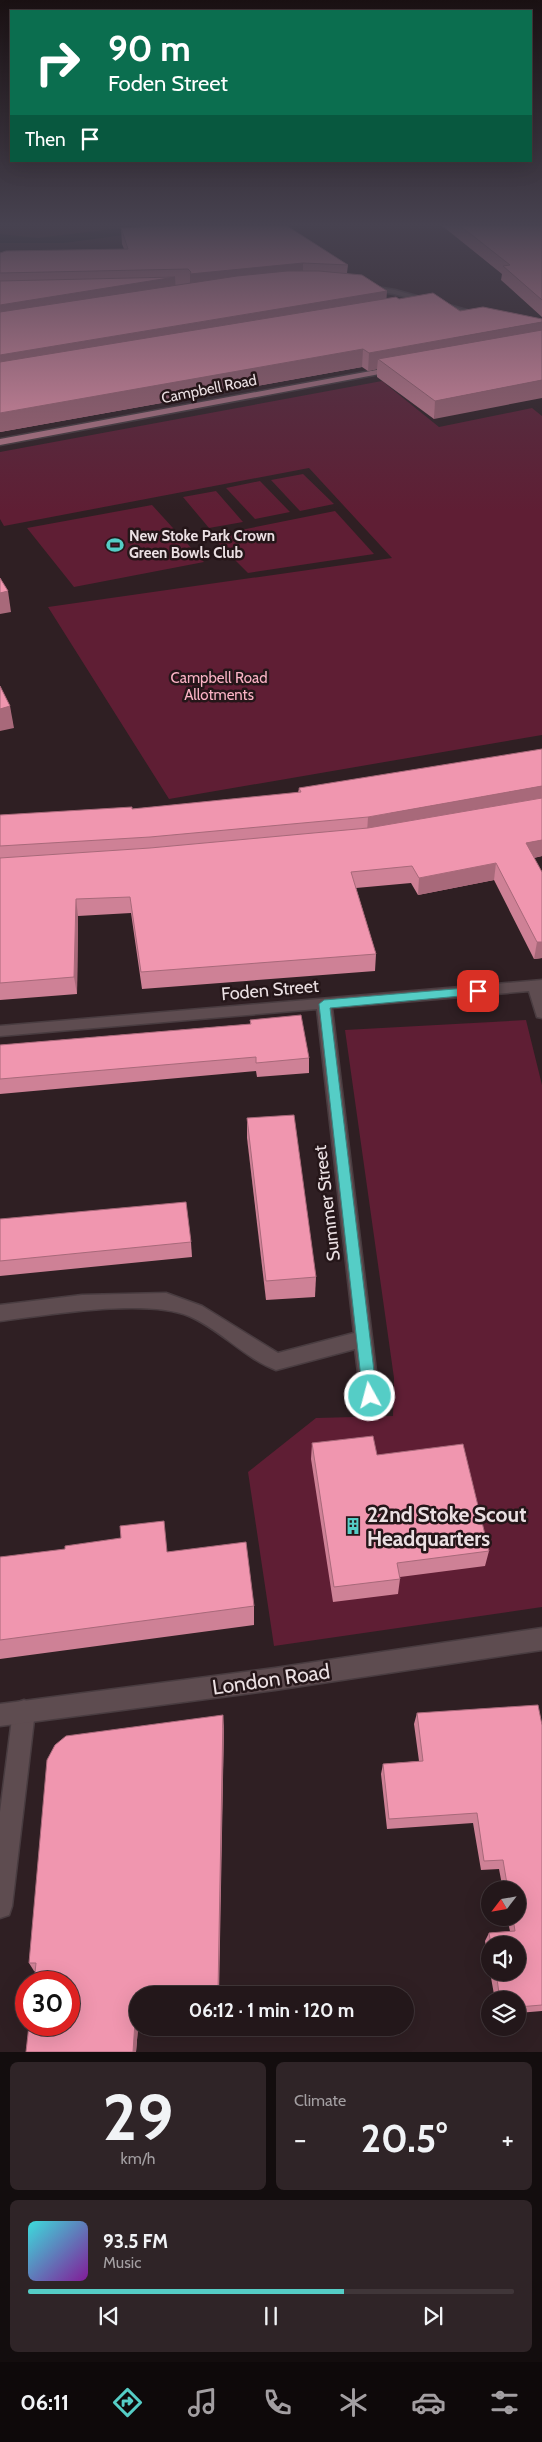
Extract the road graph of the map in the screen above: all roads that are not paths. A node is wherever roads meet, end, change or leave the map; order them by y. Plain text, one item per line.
1 (406, 367) edge
2 (0, 442) edge
3 (539, 986) edge
4 (324, 1004) junction
5 (542, 1014) edge
6 (0, 1031) edge
7 (0, 1313) edge
8 (363, 1339) junction
9 (370, 1396) dead end
10 (542, 1639) edge
11 (24, 1711) junction
12 (0, 1715) edge
13 (0, 1906) edge

1 - 2 main road, Campbell Road
3 - 4 street, Foden Street
3 - 5 street
4 - 6 street, Foden Street
4 - 8 street, Summer Street
7 - 8 street
8 - 9 street, Summer Street
10 - 11 street, London Road
11 - 12 street, London Road
11 - 13 street

